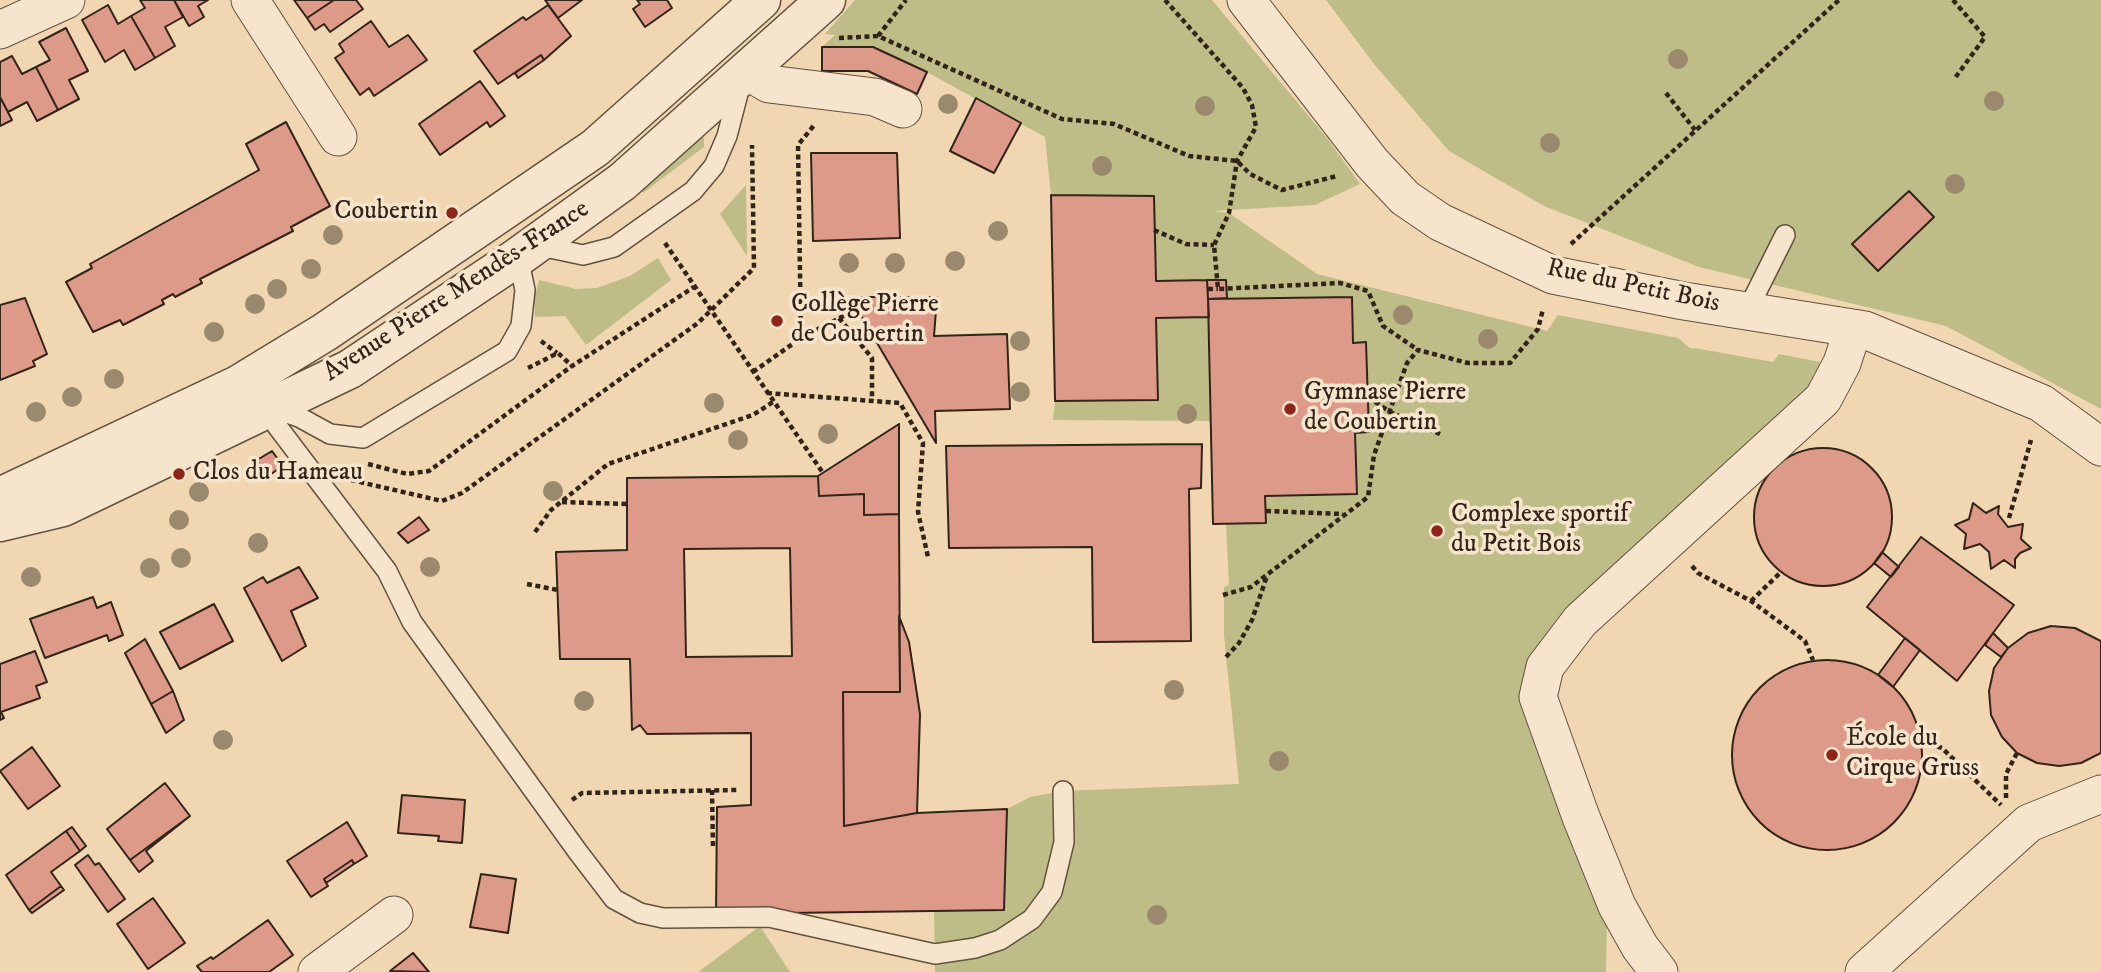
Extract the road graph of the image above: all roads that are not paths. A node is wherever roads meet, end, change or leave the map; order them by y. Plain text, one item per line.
1 (66, 0) edge
2 (250, 0) edge
3 (761, 0) edge
4 (826, 0) edge
5 (1246, 0) edge
6 (0, 30) edge
7 (745, 73) junction
8 (902, 109) dead end
9 (338, 137) dead end
10 (1785, 234) dead end
11 (526, 251) junction
12 (1747, 311) junction
13 (1853, 329) junction
14 (268, 407) junction
15 (2101, 447) edge
16 (0, 497) edge
17 (0, 522) edge
18 (1063, 791) dead end
19 (2101, 794) edge
20 (394, 915) dead end
21 (317, 972) edge
22 (1659, 972) edge
23 (1864, 972) edge

1 - 6 street
2 - 9 street
3 - 16 street, Avenue Pierre Mendès-France
4 - 7 street, Avenue Pierre Mendès-France
5 - 12 street, Rue du Petit Bois
7 - 8 street
7 - 11 street, Avenue Pierre Mendès-France
7 - 11 lane
10 - 12 lane
11 - 14 street, Avenue Pierre Mendès-France
11 - 14 lane
12 - 13 street, Rue du Petit Bois
13 - 15 street, Rue du Petit Bois
13 - 22 street
14 - 17 street, Avenue Pierre Mendès-France
14 - 18 lane
19 - 23 street
20 - 21 street

